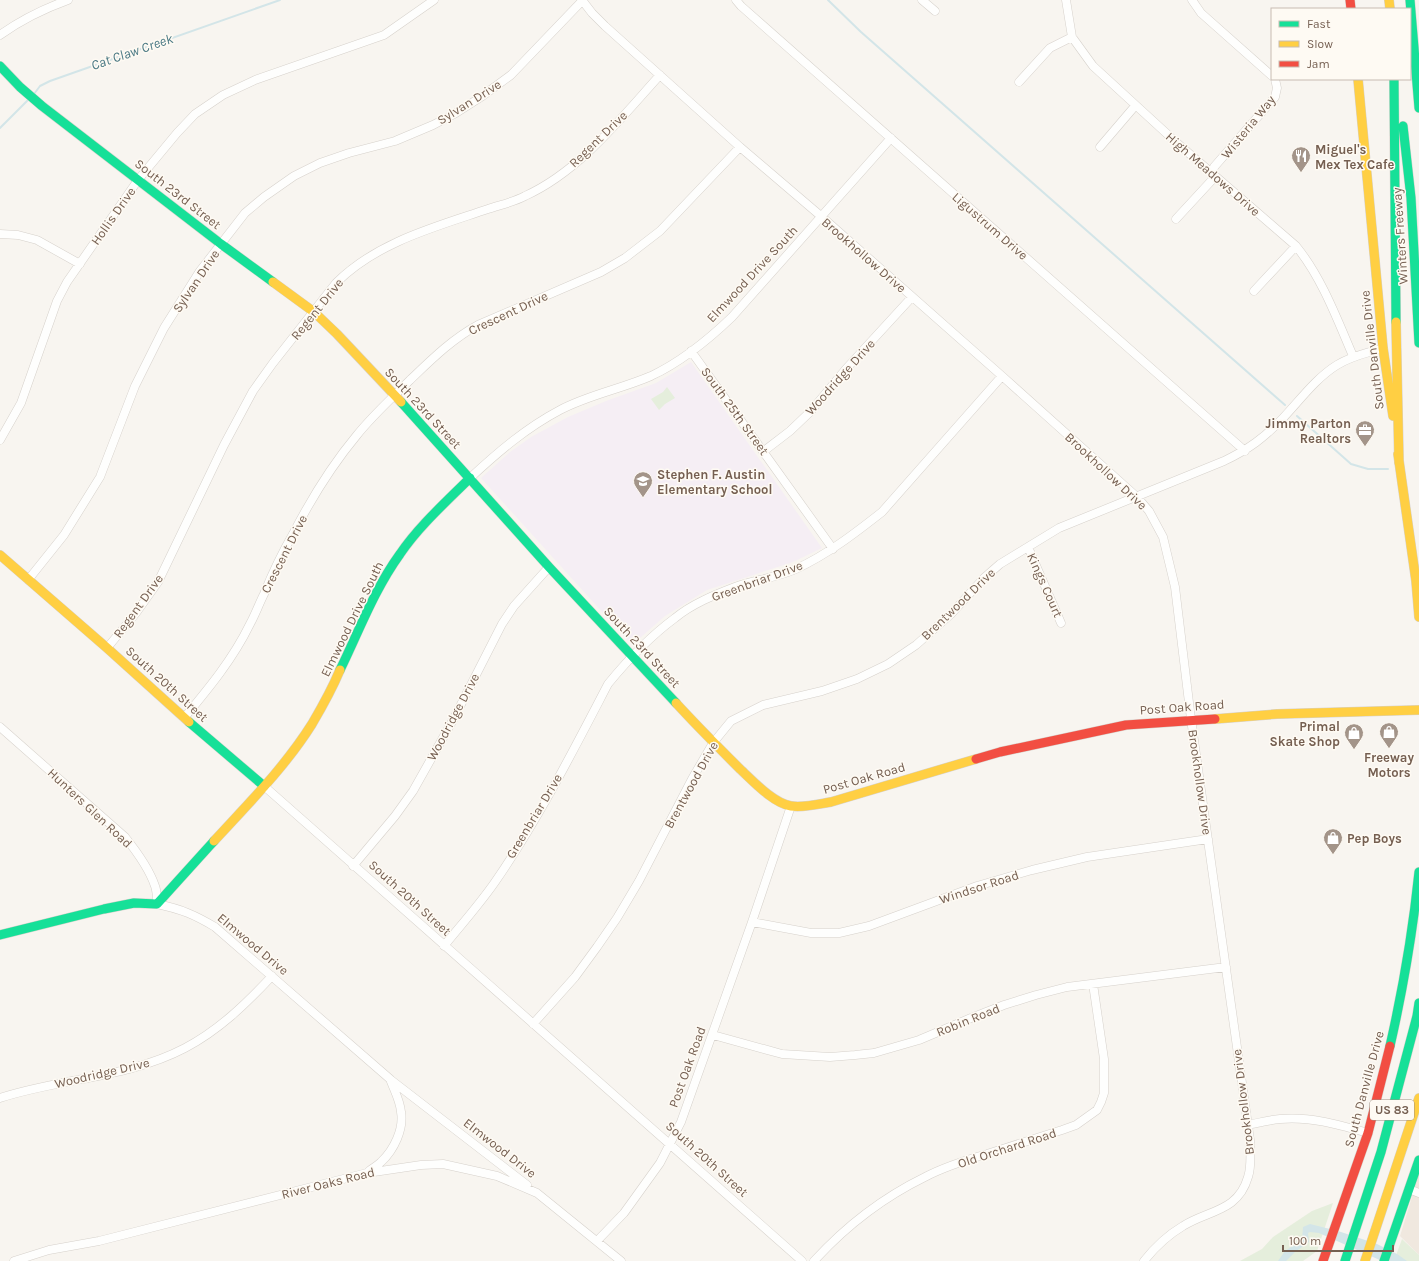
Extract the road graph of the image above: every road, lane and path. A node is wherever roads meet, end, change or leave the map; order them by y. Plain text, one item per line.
1 (68, 0) edge
2 (434, 0) edge
3 (736, 0) edge
4 (922, 0) edge
5 (1066, 0) edge
6 (1192, 0) edge
7 (582, 1) edge
8 (935, 11) dead end
9 (1411, 12) edge
10 (0, 35) edge
11 (1072, 37) junction
12 (0, 66) edge
13 (660, 75) junction
14 (1271, 75) edge
15 (1275, 80) edge
16 (1358, 80) edge
17 (1394, 80) edge
18 (1397, 80) edge
19 (1018, 82) dead end
20 (1136, 106) junction
21 (1419, 108) edge
22 (891, 138) junction
23 (1100, 147) dead end
24 (740, 148) junction
25 (1213, 173) junction
26 (138, 180) junction
27 (822, 217) junction
28 (1176, 220) dead end
29 (0, 234) edge
30 (221, 244) junction
31 (1296, 246) junction
32 (80, 264) junction
33 (1254, 291) dead end
34 (912, 297) junction
35 (314, 312) junction
36 (1419, 343) edge
37 (1383, 348) junction
38 (692, 351) junction
39 (1354, 356) junction
40 (1002, 376) junction
41 (394, 395) junction
42 (0, 440) edge
43 (764, 451) junction
44 (1245, 451) junction
45 (1400, 464) junction
46 (470, 478) junction
47 (1137, 497) junction
48 (1028, 547) junction
49 (833, 549) junction
50 (0, 555) edge
51 (549, 567) junction
52 (28, 580) junction
53 (1419, 617) edge
54 (1061, 623) dead end
55 (107, 648) junction
56 (633, 657) junction
57 (1419, 710) edge
58 (184, 718) junction
59 (1191, 719) junction
60 (0, 727) edge
61 (713, 743) junction
62 (264, 786) junction
63 (791, 806) junction
64 (1208, 839) junction
65 (353, 866) junction
66 (1419, 872) edge
67 (157, 904) junction
68 (752, 922) junction
69 (0, 935) edge
70 (444, 946) junction
71 (1226, 967) junction
72 (272, 976) junction
73 (1093, 984) junction
74 (1419, 1003) edge
75 (533, 1024) junction
76 (713, 1035) junction
77 (390, 1079) junction
78 (0, 1098) edge
79 (1419, 1098) edge
80 (1247, 1125) junction
81 (1368, 1133) junction
82 (671, 1144) junction
83 (1419, 1160) edge
84 (367, 1173) junction
85 (1409, 1189) junction
86 (537, 1193) junction
87 (1419, 1193) edge
88 (597, 1241) junction
89 (14, 1261) edge
90 (621, 1261) edge
91 (802, 1261) edge
92 (814, 1261) edge
93 (1144, 1261) edge
94 (1323, 1261) edge
95 (1345, 1261) edge
96 (1364, 1261) edge
97 (1384, 1261) edge

1 - 10 street
2 - 26 street, Hollis Drive
3 - 22 street, Ligustrum Drive
4 - 8 street
5 - 11 street, High Meadows Drive
6 - 14 street, Wisteria Way
7 - 13 street, Brookhollow Drive
7 - 30 street, Sylvan Drive
9 - 21 main road
11 - 19 street
11 - 20 street, High Meadows Drive
12 - 26 main road, South 23rd Street
13 - 24 street, Brookhollow Drive
13 - 35 street, Regent Drive
15 - 25 street, Wisteria Way
16 - 37 main road, South Danville Drive
17 - 45 main road
18 - 36 main road, Winters Freeway
20 - 23 street
20 - 25 street, High Meadows Drive
22 - 27 street, Elmwood Drive South
22 - 44 street, Ligustrum Drive
24 - 27 street, Brookhollow Drive
24 - 41 street, Crescent Drive
25 - 28 street, Wisteria Way
25 - 31 street, High Meadows Drive
26 - 30 main road, South 23rd Street
26 - 32 street, Hollis Drive
27 - 34 street, Brookhollow Drive
27 - 38 street, Elmwood Drive South
29 - 32 street
30 - 35 main road, South 23rd Street
30 - 52 street, Sylvan Drive
31 - 33 street
31 - 39 street, High Meadows Drive
32 - 42 street, Hollis Drive
34 - 40 street, Brookhollow Drive
34 - 43 street, Woodridge Drive
35 - 41 main road, South 23rd Street
35 - 55 street, Regent Drive
37 - 39 street, Brentwood Drive
37 - 45 main road, South Danville Drive
38 - 43 street, South 25th Street
38 - 46 street, Elmwood Drive South
39 - 44 street, Brentwood Drive
40 - 47 street, Brookhollow Drive
40 - 49 street, Greenbriar Drive
41 - 46 main road, South 23rd Street
41 - 58 street, Crescent Drive
43 - 49 street, South 25th Street
44 - 47 street, Brentwood Drive
45 - 53 main road, South Danville Drive
46 - 51 main road, South 23rd Street
46 - 62 main road, Elmwood Drive South
47 - 48 street, Brentwood Drive
47 - 59 street, Brookhollow Drive
48 - 54 street, Kings Court
48 - 61 street, Brentwood Drive
49 - 56 street, Greenbriar Drive
50 - 52 main road, South 20th Street
51 - 56 main road, South 23rd Street
51 - 65 street, Woodridge Drive
52 - 55 main road, South 20th Street
55 - 58 main road, South 20th Street
56 - 61 main road, South 23rd Street
56 - 70 street, Greenbriar Drive
57 - 59 main road, Post Oak Road
58 - 62 main road, South 20th Street
59 - 63 main road, Post Oak Road
59 - 64 street, Brookhollow Drive
60 - 67 street, Hunters Glen Road
61 - 63 main road, South 23rd Street
61 - 75 street, Brentwood Drive
62 - 65 street, South 20th Street
62 - 67 main road, Elmwood Drive South
63 - 68 street, Post Oak Road
64 - 68 street, Windsor Road
64 - 71 street, Brookhollow Drive
65 - 70 street, South 20th Street
66 - 81 main road, South Danville Drive
67 - 69 main road, Elmwood Drive
67 - 72 street, Elmwood Drive
68 - 76 street, Post Oak Road
70 - 75 street, South 20th Street
71 - 73 street, Robin Road
71 - 80 street, Brookhollow Drive
72 - 77 street, Elmwood Drive
72 - 78 street, Woodridge Drive
73 - 76 street, Robin Road
73 - 92 street, Old Orchard Road
74 - 95 main road, US 83
75 - 82 street, South 20th Street
76 - 82 street, Post Oak Road
77 - 84 street, Elmwood Drive
77 - 86 street, Elmwood Drive
79 - 96 main road, US 83
80 - 81 street
80 - 93 street, Brookhollow Drive
81 - 94 main road, South Danville Drive
82 - 88 street, Post Oak Road
82 - 91 street, South 20th Street
83 - 85 main road
84 - 86 street, River Oaks Road
84 - 89 street, River Oaks Road
85 - 87 street
85 - 97 main road
86 - 88 street, River Oaks Road
88 - 90 street, River Oaks Road

